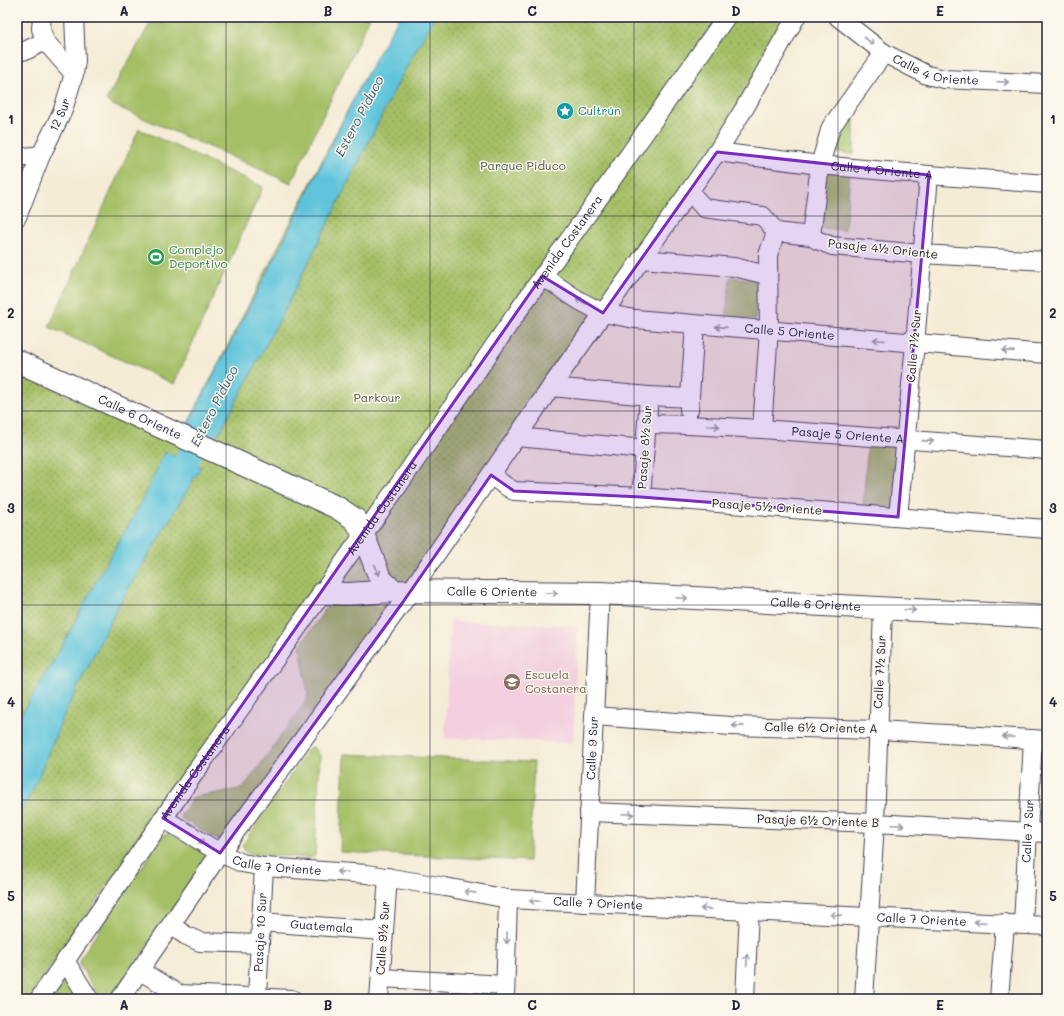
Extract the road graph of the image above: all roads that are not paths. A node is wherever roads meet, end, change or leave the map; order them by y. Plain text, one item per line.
1 (42, 17) edge
2 (74, 17) edge
3 (726, 17) edge
4 (796, 17) edge
5 (838, 17) edge
6 (45, 41) junction
7 (17, 52) edge
8 (884, 53) junction
9 (74, 74) junction
10 (1047, 84) edge
11 (718, 152) junction
12 (41, 155) junction
13 (17, 158) edge
14 (820, 165) junction
15 (929, 175) junction
16 (1047, 184) edge
17 (690, 191) junction
18 (17, 217) edge
19 (776, 232) junction
20 (811, 236) junction
21 (922, 254) junction
22 (642, 259) junction
23 (1047, 261) edge
24 (767, 275) junction
25 (542, 276) junction
26 (603, 313) junction
27 (695, 325) junction
28 (769, 330) junction
29 (916, 344) junction
30 (1047, 354) edge
31 (17, 361) edge
32 (551, 387) junction
33 (649, 396) junction
34 (690, 398) junction
35 (647, 424) junction
36 (688, 425) junction
37 (762, 429) junction
38 (517, 437) junction
39 (906, 439) junction
40 (644, 448) junction
41 (1047, 450) edge
42 (491, 474) junction
43 (641, 497) junction
44 (898, 517) junction
45 (1047, 529) edge
46 (363, 534) junction
47 (401, 591) junction
48 (323, 593) junction
49 (600, 593) junction
50 (883, 609) junction
51 (1047, 617) edge
52 (594, 716) junction
53 (878, 730) junction
54 (1040, 739) edge
55 (589, 812) junction
56 (163, 818) junction
57 (875, 823) junction
58 (1027, 832) junction
59 (1047, 833) edge
60 (220, 853) junction
61 (264, 867) junction
62 (388, 877) junction
63 (508, 899) junction
64 (586, 903) junction
65 (749, 911) junction
66 (869, 917) junction
67 (260, 922) junction
68 (1014, 924) junction
69 (171, 925) junction
70 (1047, 926) edge
71 (384, 931) junction
72 (260, 944) junction
73 (66, 962) junction
74 (140, 971) junction
75 (381, 978) junction
76 (505, 992) edge
77 (252, 997) edge
78 (39, 999) edge
79 (89, 999) edge
80 (120, 999) edge
81 (292, 999) edge
82 (379, 999) edge
83 (745, 999) edge
84 (864, 999) edge
85 (998, 999) edge

1 - 6 street
2 - 9 street, 12 Sur
3 - 25 street, Avenida Costanera
4 - 11 street
5 -> 8 street, Calle 4 Oriente
6 - 7 street
6 - 9 street
8 -> 10 street, Calle 4 Oriente
8 - 14 street
9 - 12 street, 12 Sur
11 - 14 street, Calle 4 Oriente A
11 - 17 street
12 - 13 street
12 - 18 street, 12 Sur
14 - 15 street, Calle 4 Oriente A
14 - 20 street
15 - 16 street, Calle 4 Oriente A
15 - 21 street, Calle 7½ Sur
17 - 19 street
17 - 22 street
19 - 20 street, Pasaje 4½ Oriente
19 - 24 street
20 - 21 street, Pasaje 4½ Oriente
21 - 23 street, Pasaje 4½ Oriente
21 - 29 street, Calle 7½ Sur
22 - 24 street
22 - 26 street
24 - 28 street
26 -> 25 street, Calle 5 Oriente
25 - 46 street, Avenida Costanera
26 - 27 street, Calle 5 Oriente
26 - 32 street
28 -> 27 street, Calle 5 Oriente
27 - 34 street
29 -> 28 street, Calle 5 Oriente
28 - 37 street
30 -> 29 street, Calle 5 Oriente
29 - 39 street, Calle 7½ Sur
31 - 46 main road, Calle 6 Oriente
32 - 33 street
32 - 38 street
33 - 34 street
33 - 35 street, Pasaje 8½ Sur
34 - 36 street
35 - 36 street, Pasaje 5 Oriente A
35 - 40 street, Pasaje 8½ Sur
36 -> 37 street, Pasaje 5 Oriente A
37 - 39 street, Pasaje 5 Oriente A
38 - 40 street
38 - 42 street
39 -> 41 street, Pasaje 5 Oriente A
39 - 44 street, Calle 7½ Sur
40 - 43 street, Pasaje 8½ Sur
42 - 43 street, Pasaje 5½ Oriente
42 - 47 street
43 - 44 street, Pasaje 5½ Oriente
44 - 45 street, Pasaje 5½ Oriente
46 -> 47 main road, Calle 6 Oriente
46 - 48 street, Avenida Costanera
47 - 48 main road
47 -> 49 main road, Calle 6 Oriente
47 - 60 street
48 - 56 street, Avenida Costanera
49 -> 50 main road, Calle 6 Oriente
49 - 52 street, Calle 9 Sur
50 -> 51 main road, Calle 6 Oriente
50 - 53 street, Calle 7½ Sur
53 -> 52 street, Calle 6½ Oriente A
52 - 55 street, Calle 9 Sur
54 -> 53 street, Calle 6½ Oriente A
53 - 57 street, Calle 7½ Sur
54 - 58 street, Calle 7 Sur
55 -> 57 street, Pasaje 6½ Oriente B
55 - 64 street, Calle 9 Sur
60 -> 56 street, Calle 7 Oriente
56 - 73 street, Avenida Costanera
57 -> 58 street, Pasaje 6½ Oriente B
57 - 66 street, Calle 7½ Sur
58 - 59 street, Pasaje 6½ Oriente B
58 - 68 street, Calle 7 Sur
60 - 61 street, Calle 7 Oriente
60 - 69 street
62 -> 61 street, Calle 7 Oriente
61 - 67 street, Pasaje 10 Sur
63 -> 62 street, Calle 7 Oriente
62 - 71 street, Calle 9½ Sur
64 -> 63 street, Calle 7 Oriente
63 -> 76 street
65 -> 64 street, Calle 7 Oriente
66 -> 65 street, Calle 7 Oriente
83 -> 65 street
68 -> 66 street, Calle 7 Oriente
66 - 84 street, Calle 7½ Sur
67 - 71 street, Guatemala
67 - 72 street, Pasaje 10 Sur
68 - 70 street, Calle 7 Oriente
68 - 85 street, Calle 7 Sur
69 - 72 street
69 - 74 street
71 - 75 street, Calle 9½ Sur
72 - 77 street, Pasaje 10 Sur
73 - 78 street, Avenida Costanera
73 - 79 street
74 - 77 street
74 - 80 street
75 - 76 street
75 - 82 street, Calle 9½ Sur
77 - 81 street

